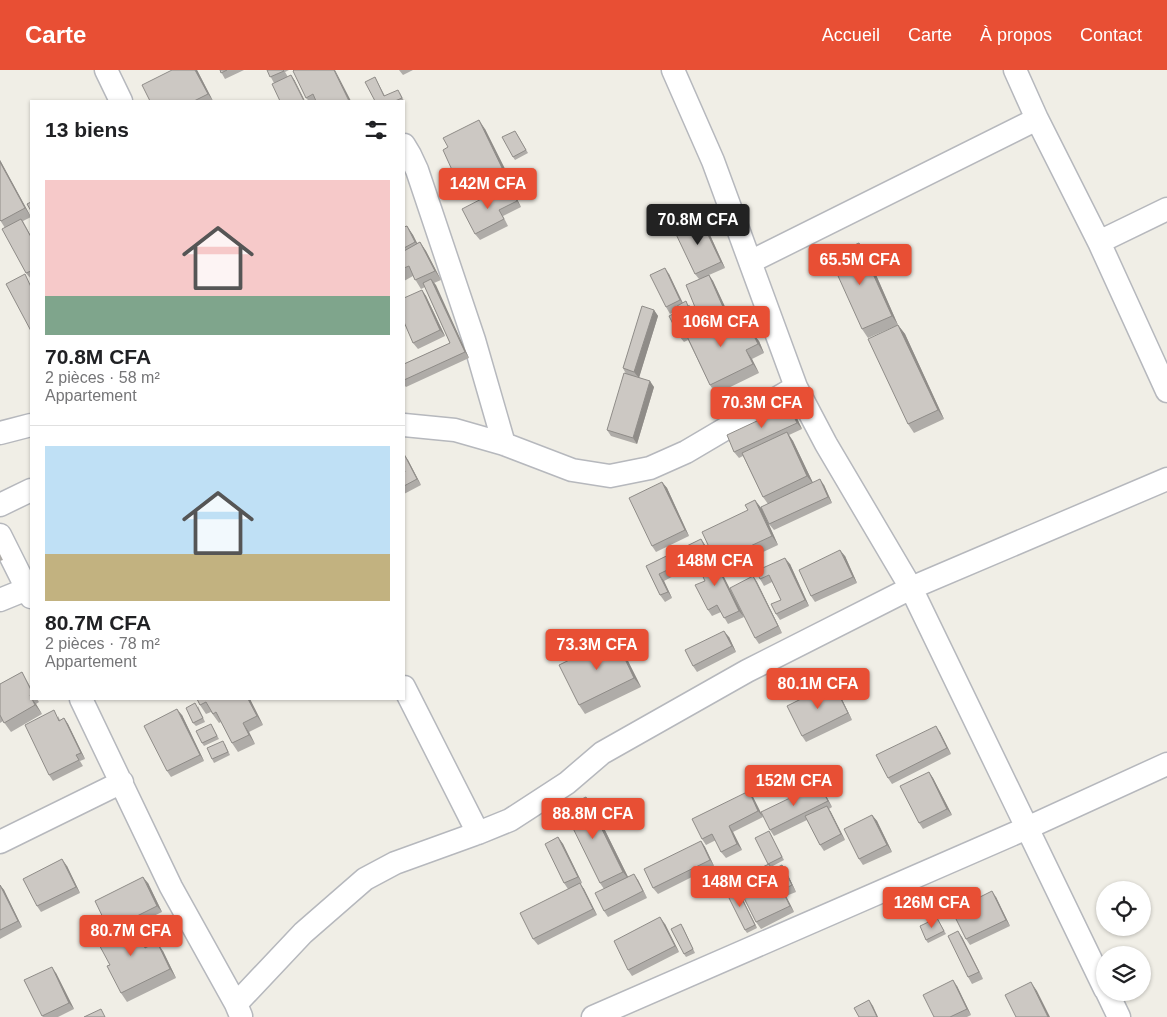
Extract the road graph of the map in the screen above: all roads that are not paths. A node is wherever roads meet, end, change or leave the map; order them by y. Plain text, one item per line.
1 (106, 70) edge
2 (673, 70) edge
3 (1015, 70) edge
4 (121, 100) edge
5 (1036, 119) junction
6 (405, 147) edge
7 (1167, 209) edge
8 (1099, 242) junction
9 (750, 262) junction
10 (796, 387) junction
11 (1167, 391) edge
12 (30, 425) edge
13 (405, 425) edge
14 (0, 433) edge
15 (504, 444) junction
16 (1167, 479) edge
17 (30, 490) edge
18 (0, 505) edge
19 (0, 536) edge
20 (911, 588) junction
21 (29, 593) edge
22 (0, 600) edge
23 (405, 689) edge
24 (81, 700) edge
25 (1167, 764) edge
26 (122, 782) junction
27 (1027, 828) junction
28 (478, 834) junction
29 (0, 842) edge
30 (1096, 970) edge
31 (1111, 1001) edge
32 (239, 1011) edge
33 (593, 1017) edge
34 (1119, 1017) edge

1 - 4 street
2 - 9 street
3 - 5 street
5 - 8 street
5 - 9 street
6 - 15 street
7 - 8 street
8 - 11 street
9 - 10 street
10 - 15 street
10 - 20 street
12 - 14 street
13 - 15 street
16 - 20 street
17 - 18 street
19 - 21 street
20 - 27 street
20 - 28 street
21 - 22 street
23 - 28 street
24 - 26 street
25 - 27 street
26 - 29 street
26 - 32 street
27 - 30 street
27 - 33 street
28 - 32 street
31 - 34 street

